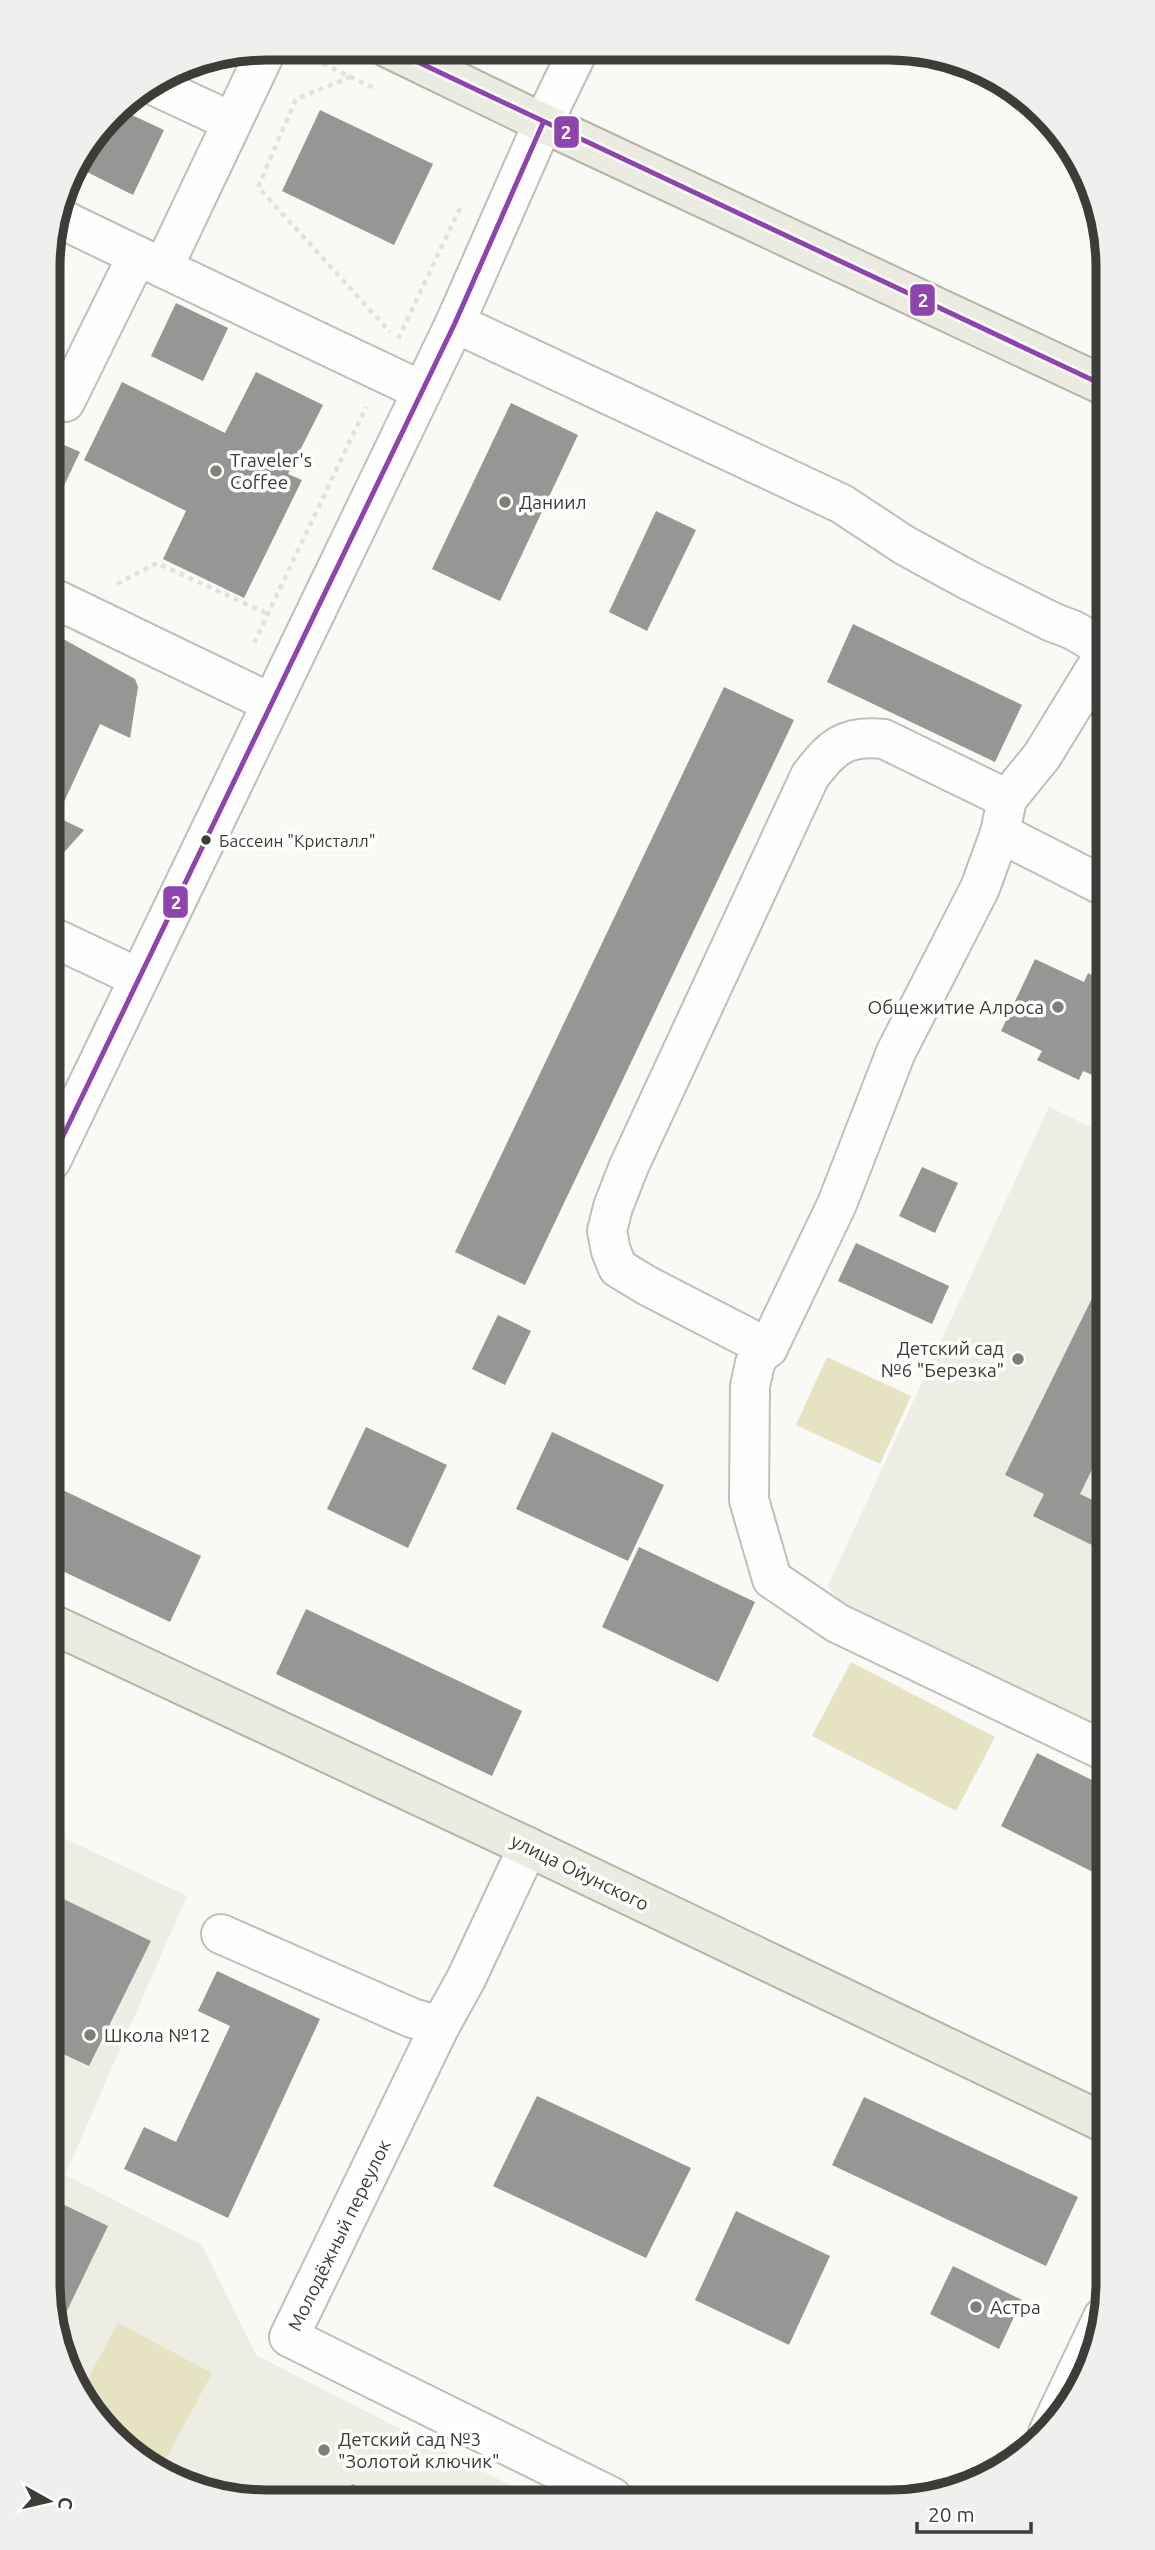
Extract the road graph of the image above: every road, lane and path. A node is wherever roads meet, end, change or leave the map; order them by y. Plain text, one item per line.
1 (277, 60) edge
2 (309, 60) edge
3 (413, 60) edge
4 (574, 60) edge
5 (351, 77) junction
6 (161, 89) edge
7 (386, 94) dead end
8 (232, 122) junction
9 (543, 123) junction
10 (461, 205) dead end
11 (65, 221) edge
12 (150, 262) junction
13 (454, 323) junction
14 (382, 373) junction
15 (1096, 382) edge
16 (422, 391) junction
17 (60, 400) edge
18 (109, 589) dead end
19 (60, 601) edge
20 (268, 614) junction
21 (1096, 643) edge
22 (1096, 667) edge
23 (235, 684) junction
24 (271, 703) junction
25 (1003, 816) junction
26 (1096, 881) edge
27 (60, 941) edge
28 (139, 978) junction
29 (60, 1142) edge
30 (768, 1348) junction
31 (60, 1628) edge
32 (1095, 1746) edge
33 (528, 1847) junction
34 (221, 1934) dead end
35 (440, 2026) junction
36 (1095, 2118) edge
37 (598, 2490) edge

1 - 8 street
2 - 5 path
3 - 9 main road
4 - 9 street
5 - 7 path
5 - 10 path
6 - 8 street
8 - 12 street
9 - 13 street
9 - 15 main road
11 - 12 street
12 - 14 street
12 - 17 street
13 - 16 street
13 - 21 street
14 - 16 street
14 - 20 path
16 - 24 street
18 - 20 path
19 - 23 street
20 - 23 path
22 - 25 street
23 - 24 street
24 - 28 street
25 - 26 street
25 - 30 street
25 - 30 street
27 - 28 street
28 - 29 street
30 - 32 street
31 - 33 main road, улица Ойунского
33 - 35 street, Молодёжный переулок
33 - 36 main road, улица Ойунского
34 - 35 street
35 - 37 street, Молодёжный переулок

